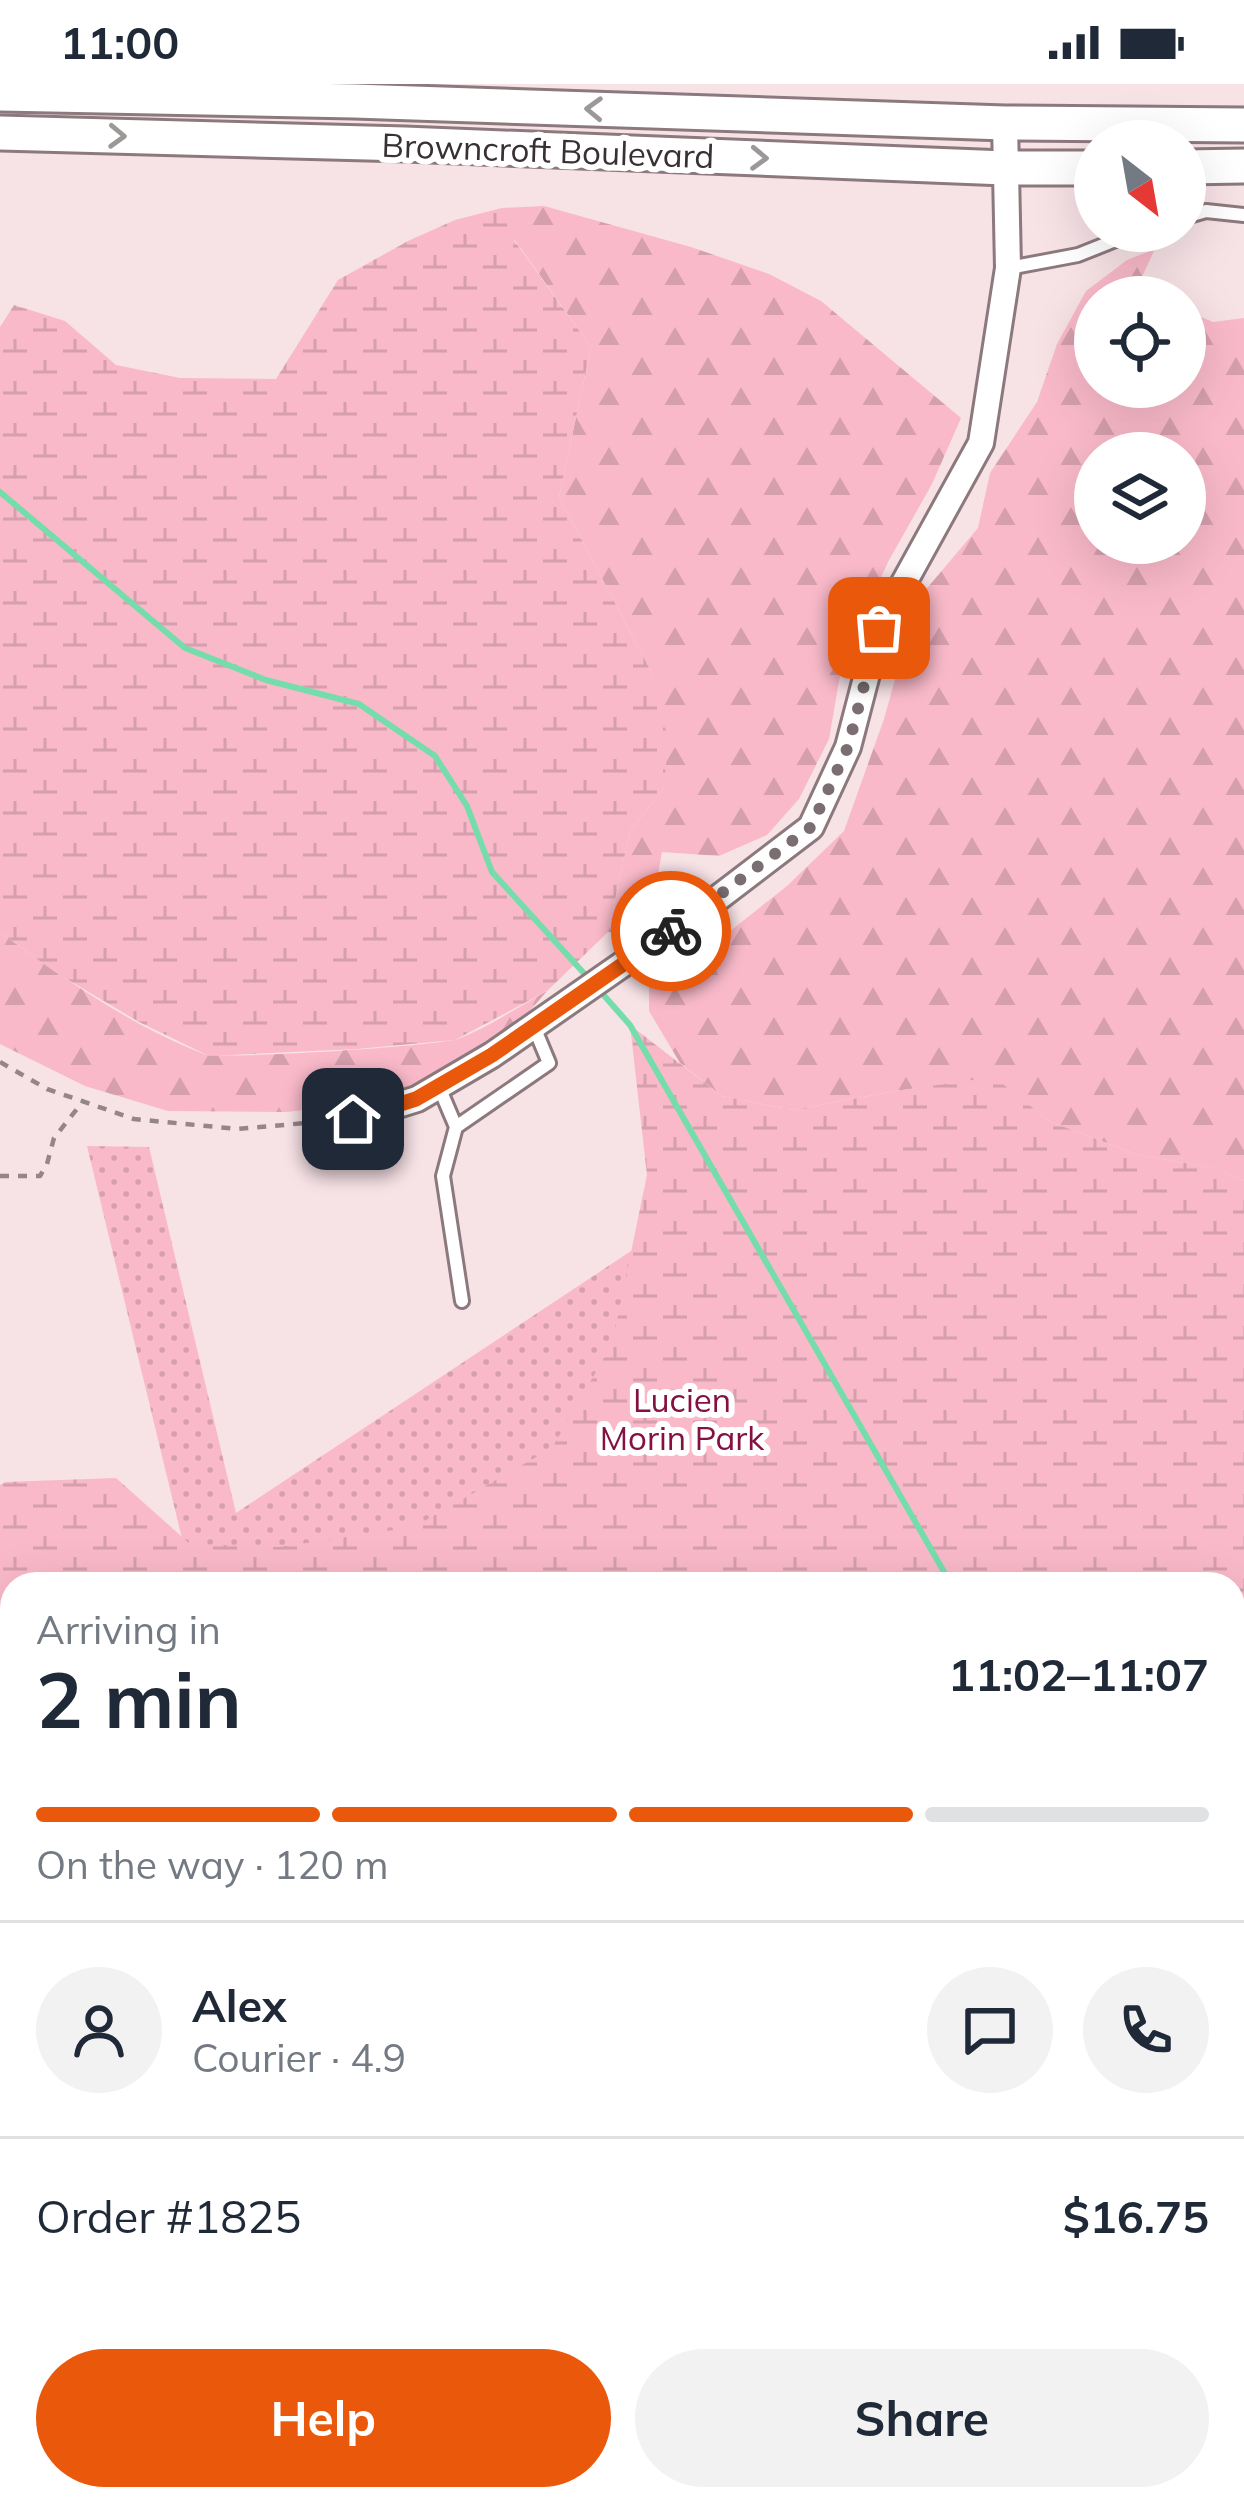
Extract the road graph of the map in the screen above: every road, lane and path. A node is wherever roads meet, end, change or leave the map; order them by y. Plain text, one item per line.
1 (0, 94) edge
2 (1005, 123) junction
3 (1244, 125) edge
4 (0, 133) edge
5 (1206, 166) edge
6 (1244, 166) edge
7 (1005, 168) junction
8 (1074, 168) edge
9 (1206, 211) edge
10 (1244, 214) edge
11 (1086, 252) edge
12 (1008, 268) junction
13 (534, 1027) junction
14 (0, 1062) edge
15 (439, 1086) junction
16 (84, 1100) junction
17 (353, 1119) joint
18 (456, 1127) junction
19 (0, 1176) edge
20 (462, 1300) dead end

2 -> 1 main road, Browncroft Boulevard
2 - 3 main road, Browncroft Boulevard
2 - 7 street
4 -> 7 main road, Browncroft Boulevard
5 - 6 main road
7 - 8 main road, Browncroft Boulevard
7 - 12 street
9 - 10 lane
11 - 12 lane
12 - 13 street
13 - 15 street
13 - 18 lane
14 - 16 path
15 - 17 street
15 - 18 lane
16 - 17 path
16 - 19 path
18 - 20 lane

